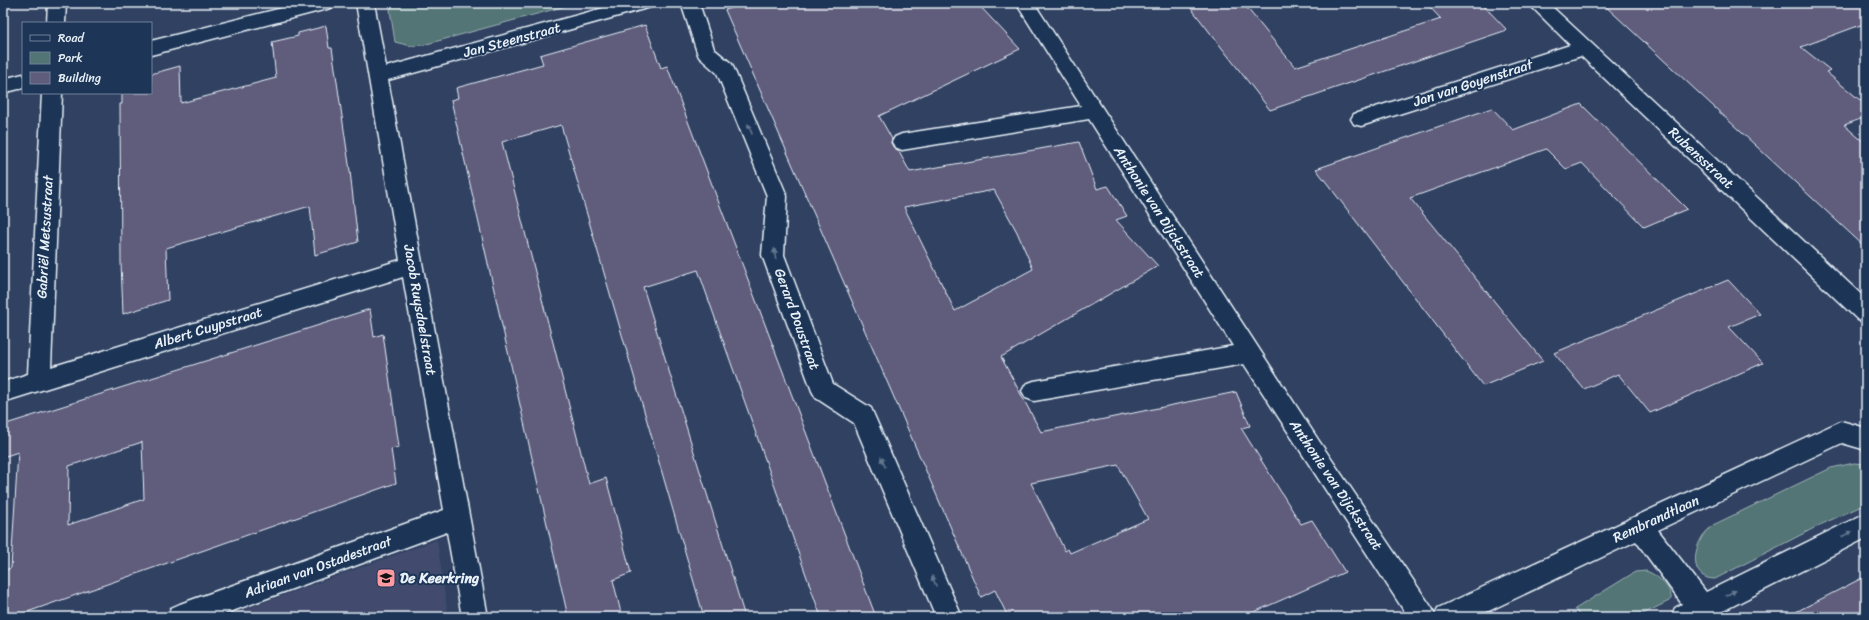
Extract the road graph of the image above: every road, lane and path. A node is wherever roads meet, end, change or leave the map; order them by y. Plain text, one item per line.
1 (57, 3) edge
2 (327, 3) edge
3 (366, 3) edge
4 (645, 3) edge
5 (690, 3) edge
6 (1025, 3) edge
7 (1537, 3) edge
8 (294, 7) edge
9 (56, 22) edge
10 (152, 48) edge
11 (1584, 48) junction
12 (379, 76) junction
13 (22, 81) edge
14 (3, 86) edge
15 (52, 94) edge
16 (1094, 111) junction
17 (1361, 119) dead end
18 (902, 142) dead end
19 (412, 264) junction
20 (1866, 314) edge
21 (1249, 353) junction
22 (38, 381) junction
23 (1034, 391) dead end
24 (3, 392) edge
25 (1866, 439) edge
26 (457, 517) junction
27 (1866, 524) edge
28 (1640, 526) junction
29 (1698, 614) edge
30 (180, 617) edge
31 (475, 617) edge
32 (949, 617) edge
33 (1423, 617) edge
34 (1447, 617) edge

1 - 9 street
2 - 8 street
3 - 12 street, Jacob Ruysdaelstraat
4 - 12 street, Jan Steenstraat
32 -> 5 street, Gerard Doustraat
6 - 16 street, Anthonie van Dijckstraat
7 - 11 street, Rubensstraat
8 - 10 street
11 - 17 street, Jan van Goyenstraat
11 - 20 street, Rubensstraat
12 - 19 street, Jacob Ruysdaelstraat
13 - 14 street
15 - 22 street, Gabriël Metsustraat
16 - 18 street
16 - 21 street, Anthonie van Dijckstraat
19 - 22 street, Albert Cuypstraat
19 - 26 street, Jacob Ruysdaelstraat
21 - 23 street
21 - 33 street, Anthonie van Dijckstraat
22 - 24 street, Albert Cuypstraat
25 - 28 street, Rembrandtlaan
26 - 30 street, Adriaan van Ostadestraat
26 - 31 street, Jacob Ruysdaelstraat
29 -> 27 street
28 - 29 street
28 - 34 street, Rembrandtlaan

